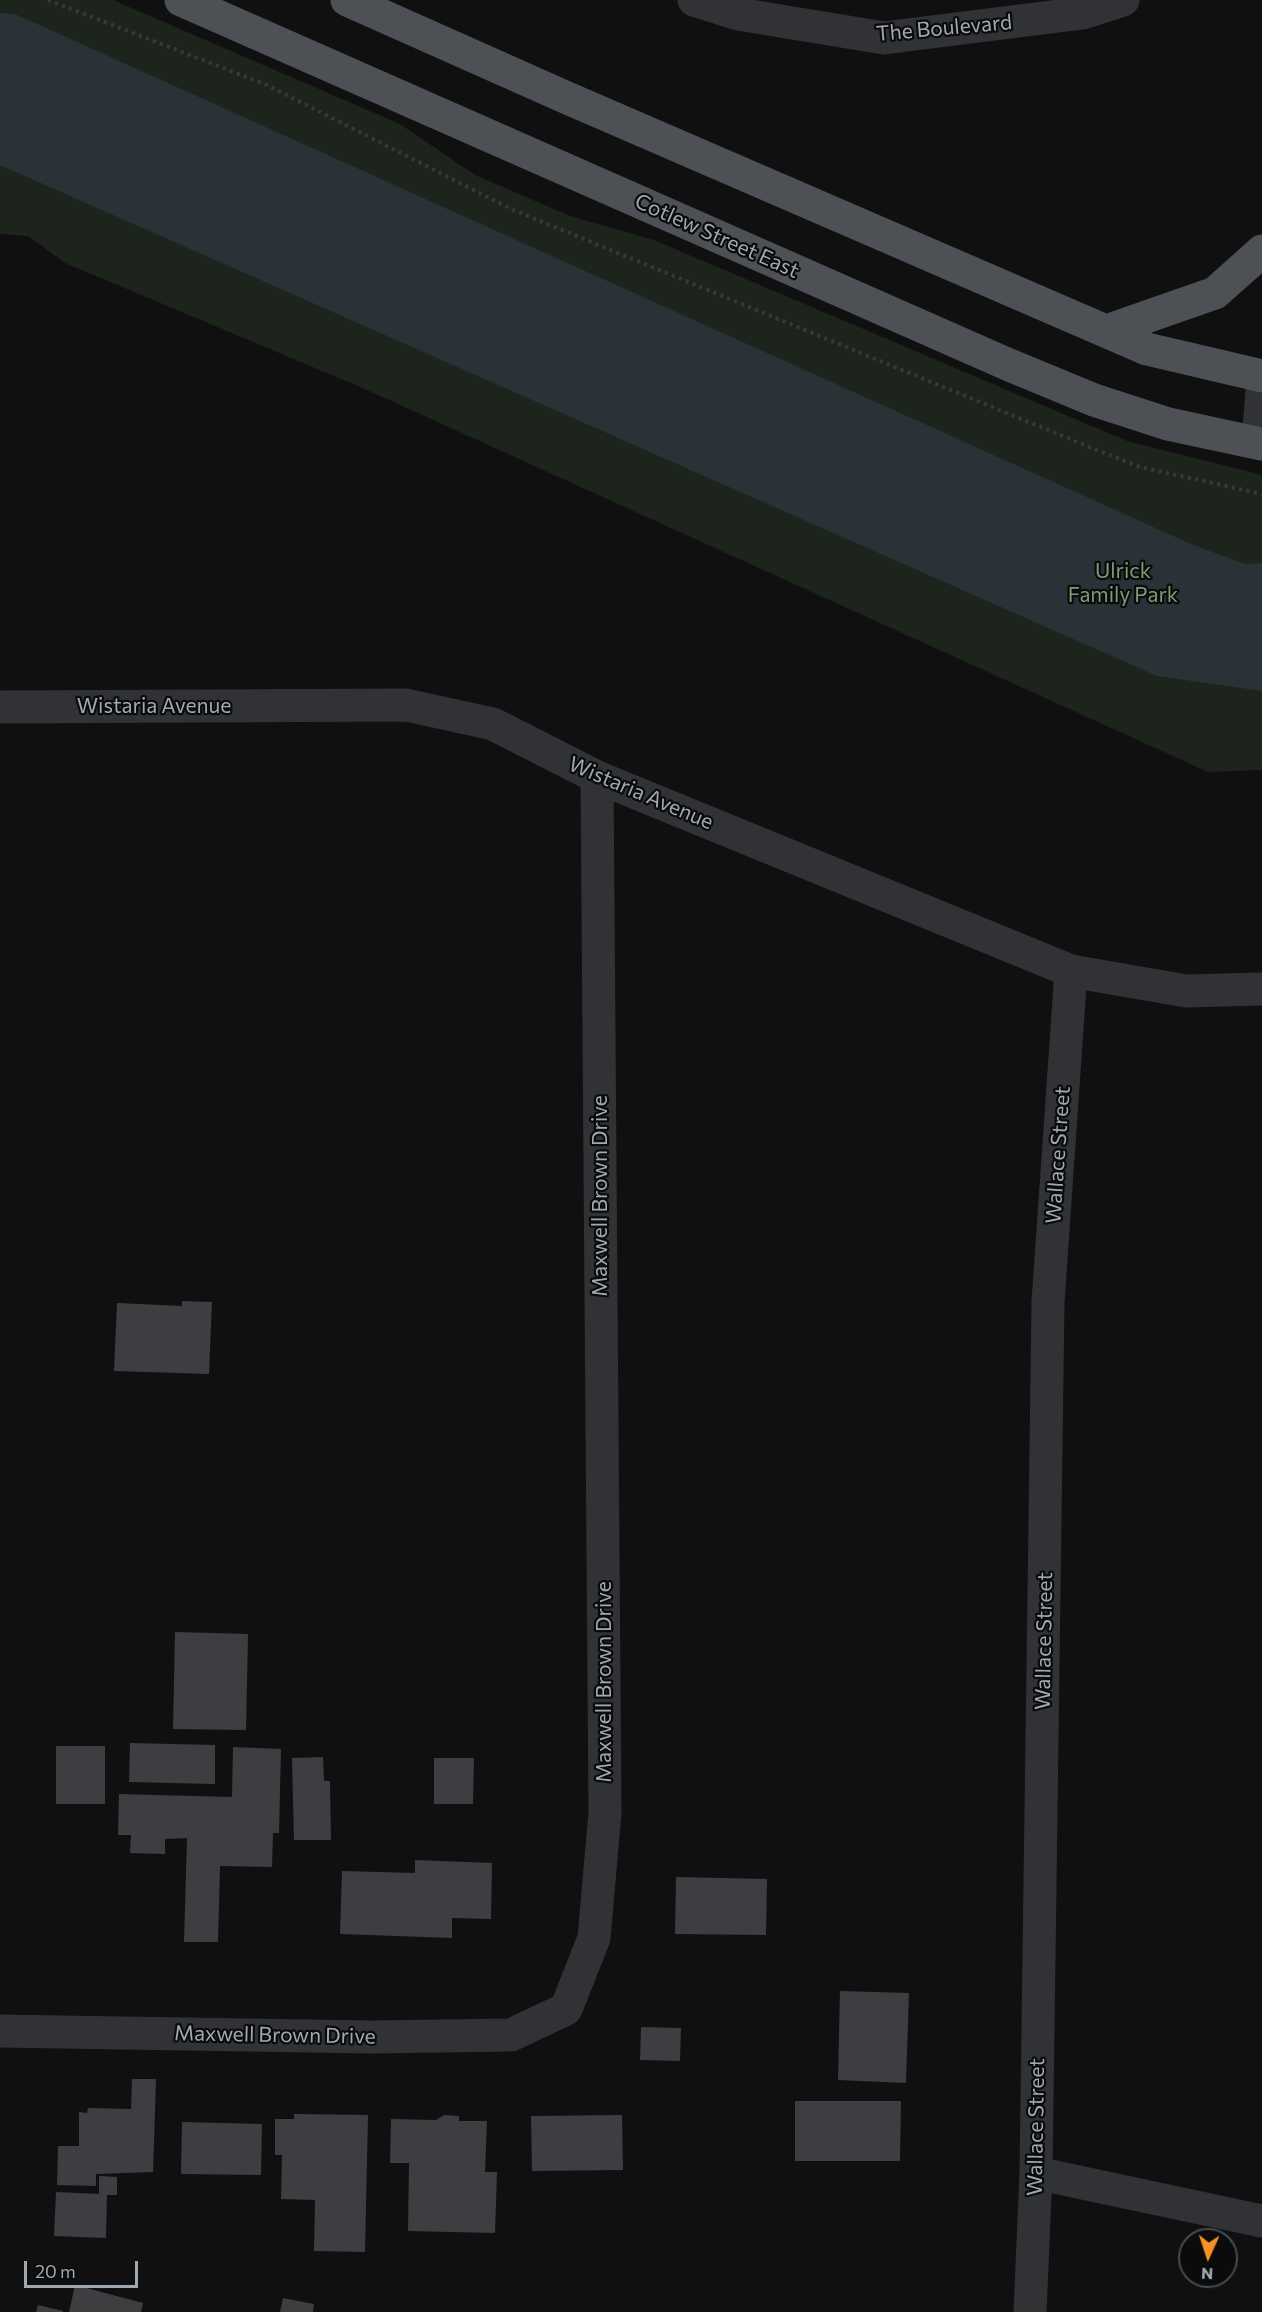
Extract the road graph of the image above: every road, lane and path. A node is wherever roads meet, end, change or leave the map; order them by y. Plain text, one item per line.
1 (48, 0) edge
2 (181, 0) edge
3 (347, 0) edge
4 (694, 0) edge
5 (1124, 0) edge
6 (1262, 251) edge
7 (1106, 331) junction
8 (1262, 376) edge
9 (1262, 390) edge
10 (1260, 443) edge
11 (1262, 495) edge
12 (0, 707) edge
13 (597, 777) junction
14 (1071, 971) junction
15 (1262, 989) edge
16 (0, 2031) edge
17 (1036, 2173) junction
18 (1262, 2221) edge
19 (1030, 2312) edge

1 - 11 path
2 - 10 main road, Cotlew Street East
3 - 7 main road
4 - 5 street, The Boulevard
6 - 7 main road
7 - 8 main road
9 - 10 street
12 - 13 street, Wistaria Avenue
13 - 14 street, Wistaria Avenue
13 - 16 street, Maxwell Brown Drive
14 - 15 street, Wistaria Avenue
14 - 17 street, Wallace Street
17 - 18 street
17 - 19 street, Wallace Street

